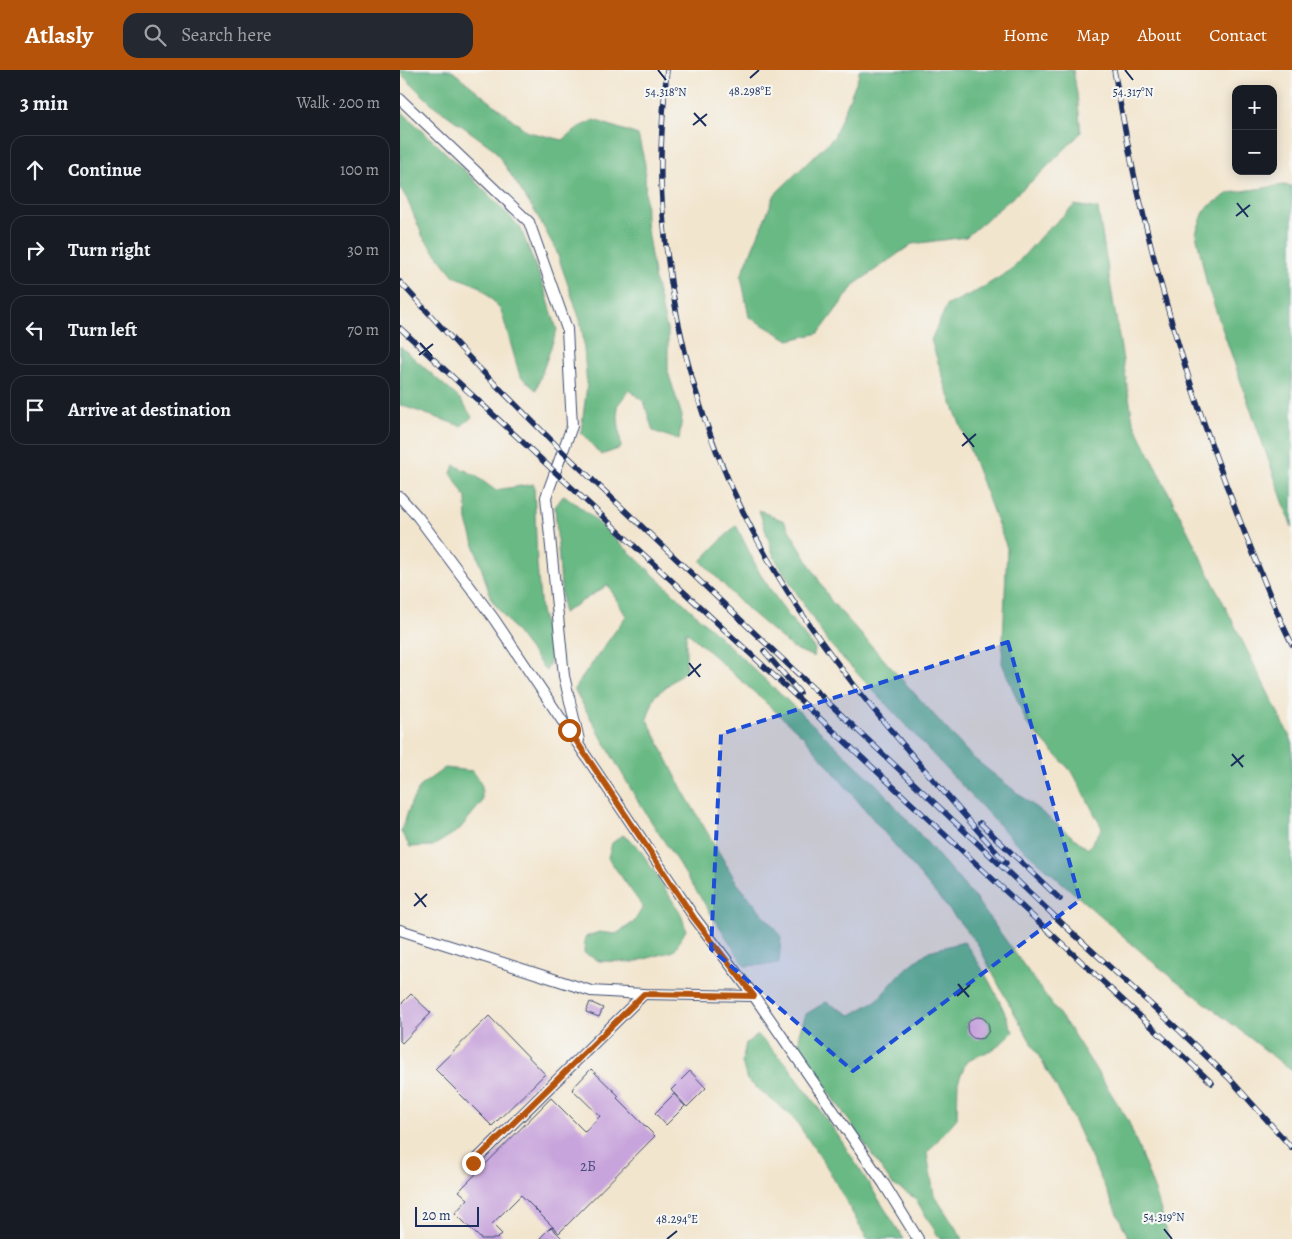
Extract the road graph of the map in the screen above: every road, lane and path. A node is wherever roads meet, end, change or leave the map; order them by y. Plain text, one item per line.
1 (400, 99) edge
2 (400, 497) edge
3 (580, 746) junction
4 (400, 930) edge
5 (644, 994) junction
6 (754, 996) junction
7 (473, 1163) dead end
8 (918, 1239) edge

1 - 3 lane
2 - 3 lane
3 - 6 lane
4 - 5 lane
5 - 6 lane
5 - 7 lane
6 - 8 lane

